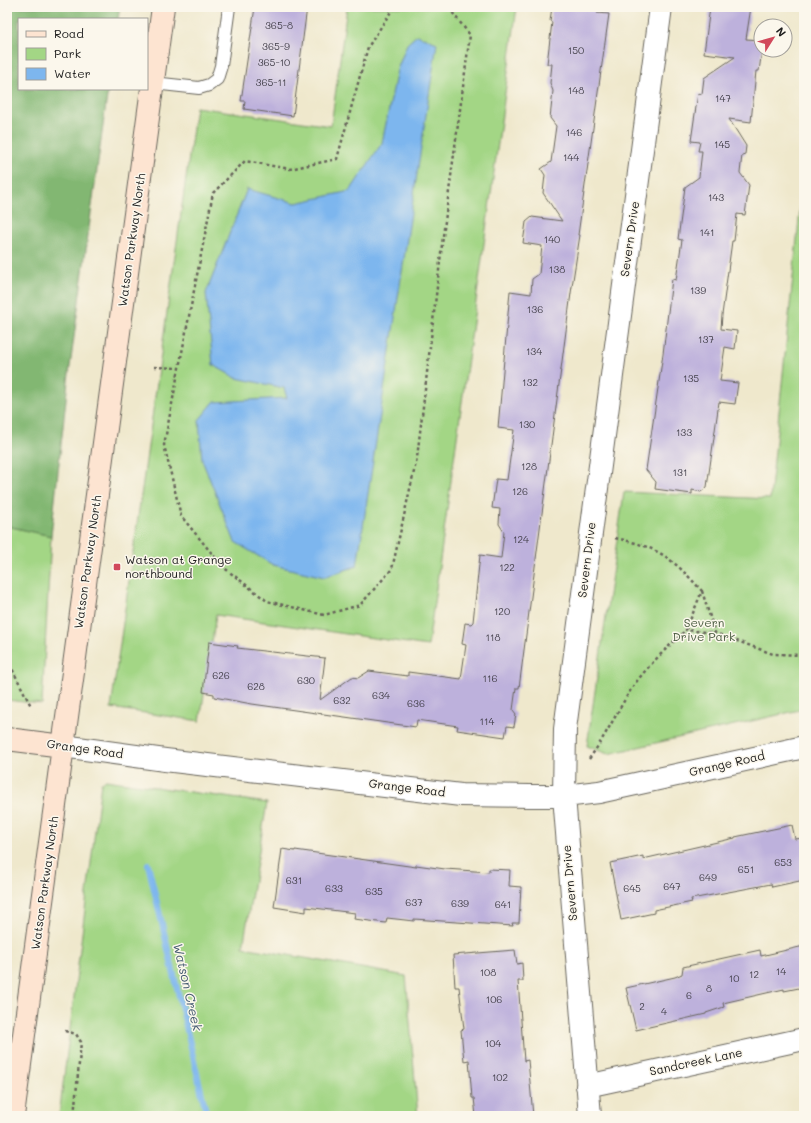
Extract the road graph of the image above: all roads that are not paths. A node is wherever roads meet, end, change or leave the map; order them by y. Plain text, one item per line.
1 (163, 7) edge
2 (229, 7) edge
3 (661, 7) edge
4 (153, 83) junction
5 (7, 739) edge
6 (63, 746) junction
7 (804, 747) edge
8 (564, 796) junction
9 (804, 1039) edge
10 (587, 1086) junction
11 (13, 1116) edge
12 (590, 1116) edge

1 - 4 main road, Watson Parkway North
2 - 4 lane
3 - 8 street, Severn Drive
4 - 6 main road, Watson Parkway North
5 - 6 main road, Grange Road
6 - 8 street, Grange Road
6 - 11 main road, Watson Parkway North
7 - 8 street, Grange Road
8 - 10 street, Severn Drive
9 - 10 street, Sandcreek Lane
10 - 12 street, Severn Drive

